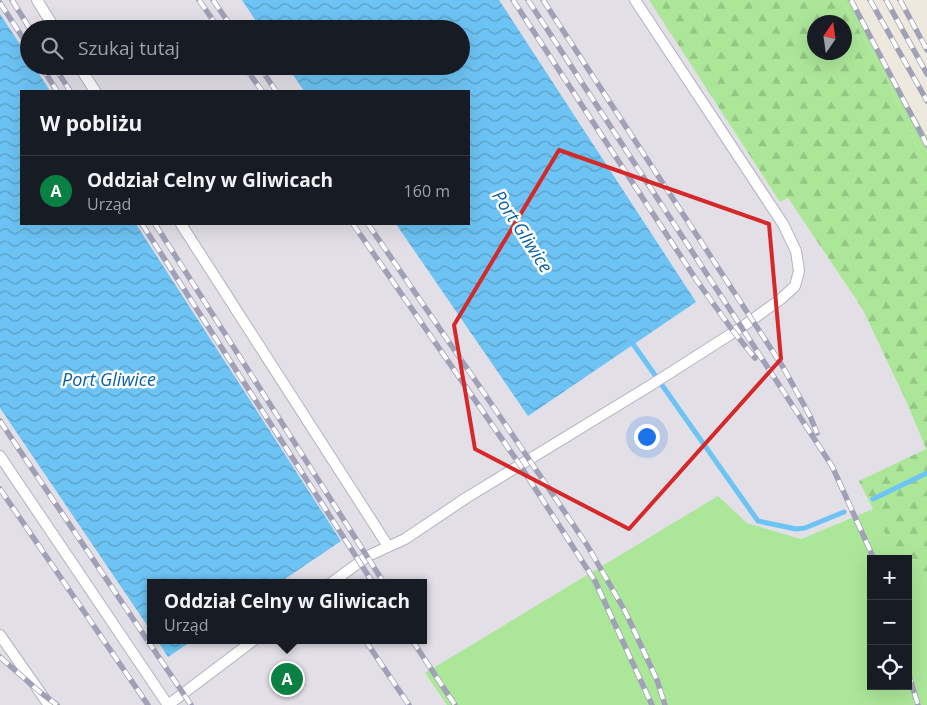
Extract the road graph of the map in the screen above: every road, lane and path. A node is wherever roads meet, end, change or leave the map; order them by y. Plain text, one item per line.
1 (37, 0) edge
2 (635, 0) edge
3 (49, 20) edge
4 (85, 75) edge
5 (94, 90) edge
6 (182, 225) edge
7 (0, 456) edge
8 (388, 546) junction
9 (336, 579) edge
10 (0, 635) edge
11 (249, 644) edge
12 (49, 705) edge
13 (168, 705) edge

1 - 3 lane
2 - 8 lane
4 - 5 lane
6 - 8 lane
7 - 13 lane
8 - 9 lane
10 - 12 lane
11 - 13 lane

